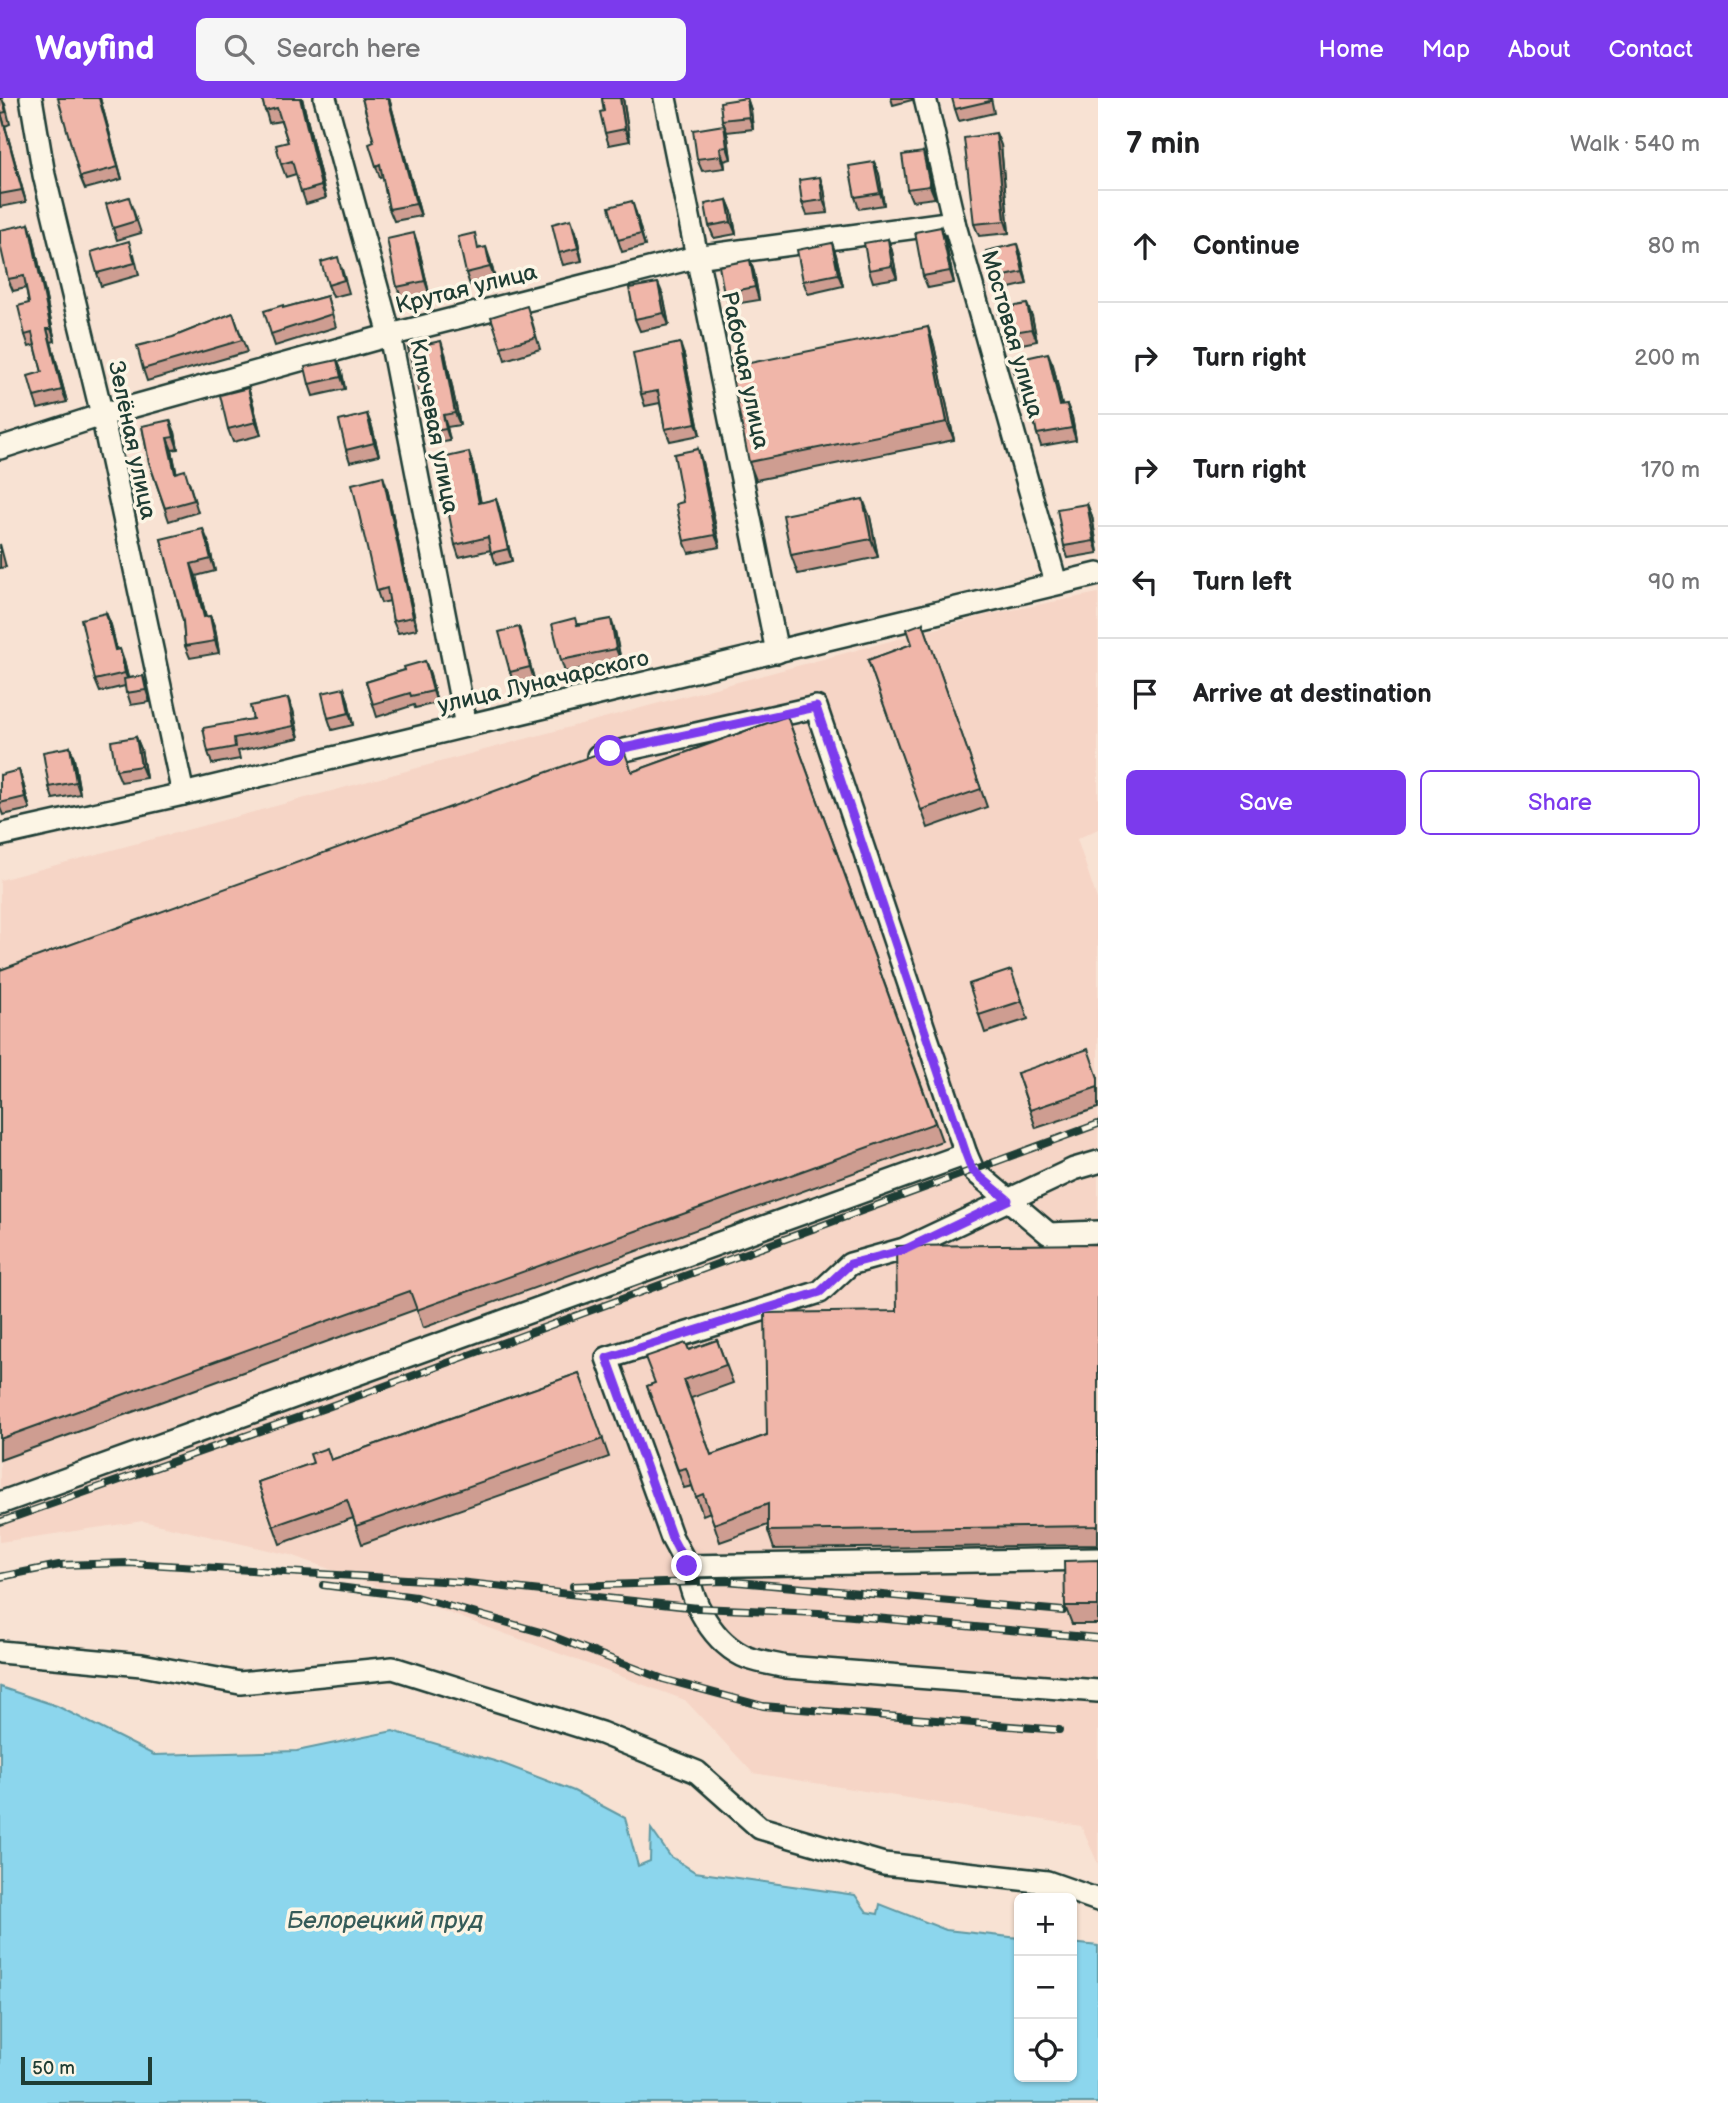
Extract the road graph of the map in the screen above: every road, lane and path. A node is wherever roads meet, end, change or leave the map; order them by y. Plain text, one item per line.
1 (31, 98) edge
2 (325, 98) edge
3 (665, 98) edge
4 (925, 98) edge
5 (954, 222) junction
6 (696, 257) junction
7 (390, 335) junction
8 (102, 415) junction
9 (0, 447) edge
10 (1098, 574) edge
11 (1056, 583) junction
12 (778, 652) junction
13 (466, 726) junction
14 (584, 761) edge
15 (183, 794) junction
16 (0, 835) edge
17 (966, 1154) junction
18 (1098, 1162) edge
19 (1008, 1200) junction
20 (1098, 1232) edge
21 (0, 1503) edge
22 (1098, 1559) edge
23 (687, 1566) junction
24 (0, 1652) edge
25 (1098, 1691) edge
26 (1098, 1900) edge

1 - 8 street, Зелёная улица
2 - 7 street, Ключевая улица
3 - 6 street, Рабочая улица
4 - 5 street, Мостовая улица
5 - 6 street, Крутая улица
5 - 11 street, Мостовая улица
6 - 7 street, Крутая улица
6 - 12 street, Рабочая улица
7 - 8 street, Крутая улица
7 - 13 street, Ключевая улица
8 - 9 street, Крутая улица
8 - 15 street, Зелёная улица
10 - 11 street, улица Луначарского
11 - 12 street, улица Луначарского
12 - 13 street, улица Луначарского
13 - 15 street, улица Луначарского
14 - 17 street
15 - 16 street, улица Луначарского
17 - 19 street
17 - 21 street
18 - 19 street
19 - 20 street
19 - 23 street
22 - 23 street
23 - 25 street
24 - 26 street

